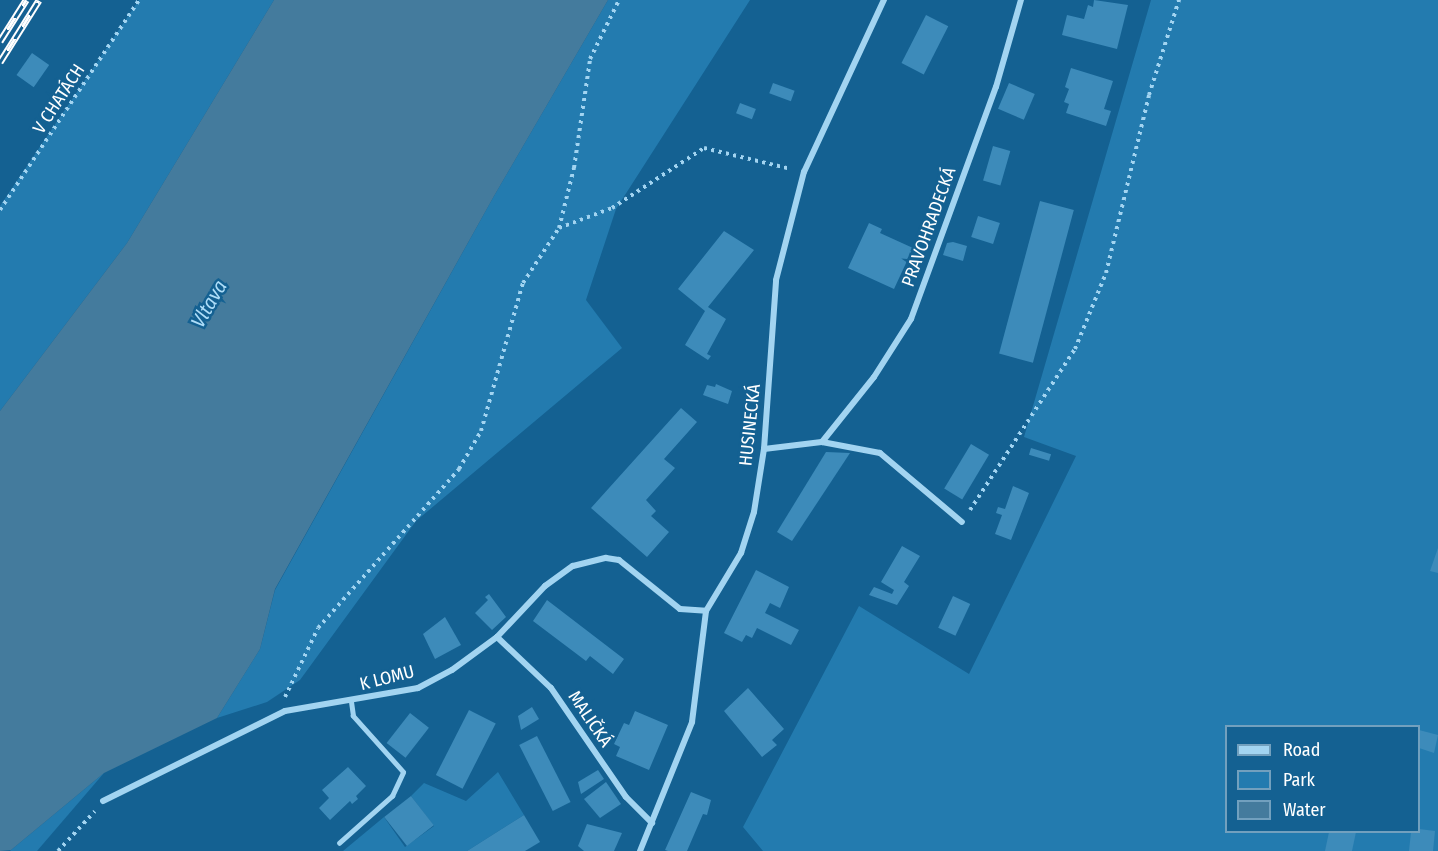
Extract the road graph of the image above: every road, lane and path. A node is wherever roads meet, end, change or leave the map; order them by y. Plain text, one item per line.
1 (139, 0) edge
2 (619, 0) edge
3 (884, 0) edge
4 (1021, 0) edge
5 (1179, 0) edge
6 (804, 172) junction
7 (0, 210) edge
8 (559, 228) junction
9 (822, 442) junction
10 (764, 449) junction
11 (962, 522) joint
12 (706, 611) junction
13 (497, 637) junction
14 (351, 702) junction
15 (285, 711) junction
16 (103, 801) joint
17 (652, 823) junction
18 (339, 843) dead end
19 (58, 851) edge
20 (640, 851) edge

1 - 7 path, V CHATÁCH
2 - 8 path
3 - 6 street, HUSINECKÁ
4 - 9 street, PRAVOHRADECKÁ
5 - 11 path
6 - 8 path
6 - 10 street, HUSINECKÁ
8 - 15 path
9 - 10 street
9 - 11 street
10 - 12 street, HUSINECKÁ
12 - 13 street, K LOMU
12 - 17 street, HUSINECKÁ
13 - 14 street, K LOMU
13 - 17 street, MALIČKÁ
14 - 15 street, K LOMU
14 - 18 lane
15 - 16 street, K LOMU
16 - 19 path
17 - 20 street, HUSINECKÁ

